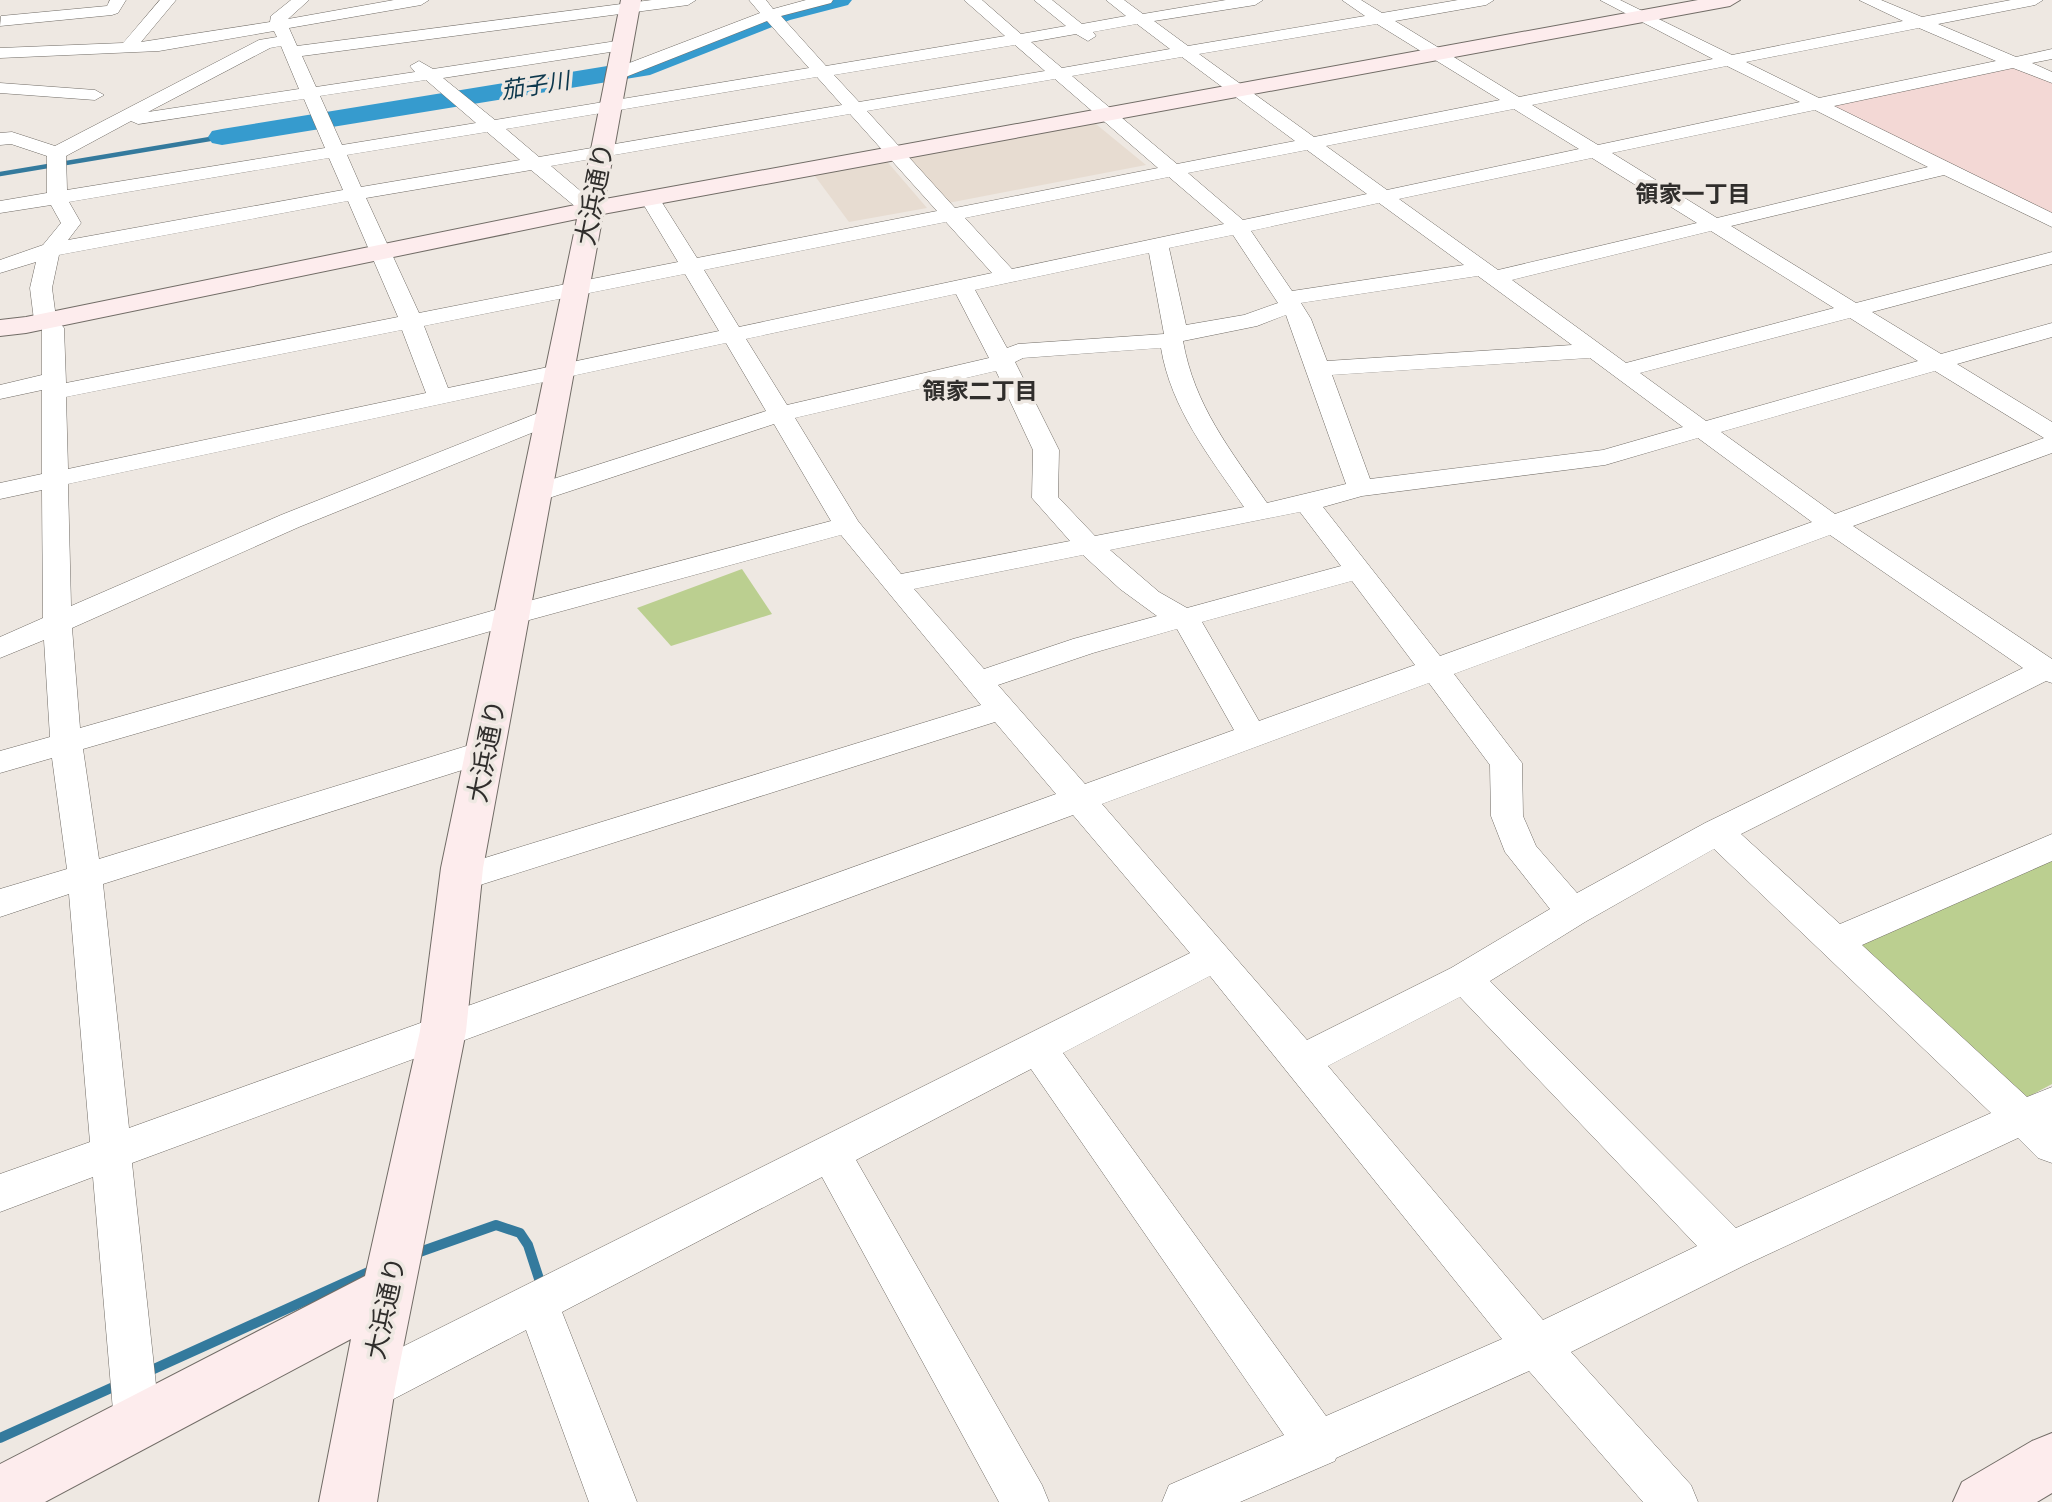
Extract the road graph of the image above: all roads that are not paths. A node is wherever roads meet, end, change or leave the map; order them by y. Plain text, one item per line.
1 (18, 0) edge
2 (118, 0) edge
3 (168, 0) edge
4 (301, 0) edge
5 (338, 0) edge
6 (421, 0) edge
7 (542, 0) edge
8 (688, 0) edge
9 (757, 0) edge
10 (825, 0) edge
11 (972, 0) edge
12 (1042, 0) edge
13 (1114, 0) edge
14 (1255, 0) edge
15 (1350, 0) edge
16 (1486, 0) edge
17 (1608, 0) edge
18 (1730, 0) edge
19 (1867, 0) edge
20 (1995, 0) edge
21 (2035, 0) edge
22 (630, 4) edge
23 (353, 12) junction
24 (771, 15) junction
25 (1642, 17) junction
26 (561, 18) junction
27 (1139, 19) junction
28 (1380, 19) junction
29 (1, 20) edge
30 (1915, 20) junction
31 (1080, 29) junction
32 (1945, 33) junction
33 (287, 39) junction
34 (1019, 39) junction
35 (386, 40) junction
36 (623, 45) junction
37 (127, 48) junction
38 (1184, 52) junction
39 (0, 53) edge
40 (1438, 54) junction
41 (2052, 54) edge
42 (1724, 58) junction
43 (1808, 60) dead end
44 (1122, 62) junction
45 (1924, 62) dead end
46 (2014, 62) junction
47 (821, 71) junction
48 (1059, 73) junction
49 (429, 74) junction
50 (617, 74) junction
51 (1955, 75) junction
52 (2052, 78) edge
53 (1854, 79) dead end
54 (0, 88) edge
55 (1237, 90) junction
56 (1879, 91) junction
57 (310, 93) junction
58 (96, 95) dead end
59 (1512, 100) junction
60 (1817, 104) junction
61 (610, 106) junction
62 (854, 107) junction
63 (1105, 114) junction
64 (113, 123) junction
65 (492, 126) junction
66 (0, 139) edge
67 (1305, 140) junction
68 (335, 151) junction
69 (1596, 151) junction
70 (56, 153) junction
71 (602, 153) junction
72 (894, 154) junction
73 (539, 165) junction
74 (1168, 167) junction
75 (1947, 169) junction
76 (57, 197) junction
77 (356, 197) junction
78 (649, 197) junction
79 (1383, 197) junction
80 (0, 207) edge
81 (590, 209) junction
82 (949, 210) junction
83 (2052, 220) edge
84 (1712, 224) junction
85 (1238, 226) junction
86 (1157, 243) junction
87 (380, 252) junction
88 (49, 254) junction
89 (2052, 258) edge
90 (689, 261) junction
91 (0, 267) edge
92 (1488, 273) junction
93 (1006, 276) junction
94 (577, 284) junction
95 (962, 285) junction
96 (1290, 302) junction
97 (1853, 311) junction
98 (408, 317) junction
99 (36, 322) junction
100 (0, 328) edge
101 (2052, 330) edge
102 (731, 334) junction
103 (0, 337) edge
104 (1174, 337) junction
105 (1594, 351) junction
106 (1003, 360) junction
107 (1939, 362) junction
108 (1319, 369) junction
109 (1621, 371) junction
110 (561, 372) junction
111 (54, 386) junction
112 (0, 392) edge
113 (440, 398) junction
114 (781, 414) junction
115 (552, 416) junction
116 (1703, 430) junction
117 (2052, 433) edge
118 (2052, 444) edge
119 (55, 479) junction
120 (1360, 488) junction
121 (0, 491) edge
122 (537, 493) junction
123 (1307, 503) junction
124 (1260, 512) junction
125 (847, 525) junction
126 (1833, 525) junction
127 (1088, 546) junction
128 (1359, 570) junction
129 (894, 584) junction
130 (513, 615) junction
131 (1186, 619) junction
132 (57, 626) junction
133 (0, 648) edge
134 (1435, 668) junction
135 (2049, 671) edge
136 (978, 681) junction
137 (1002, 709) junction
138 (1253, 737) junction
139 (66, 743) junction
140 (485, 751) junction
141 (0, 762) edge
142 (1079, 800) junction
143 (1717, 832) junction
144 (2052, 847) edge
145 (85, 877) junction
146 (461, 878) junction
147 (0, 903) edge
148 (1573, 912) junction
149 (1835, 941) junction
150 (1214, 957) junction
151 (1464, 978) junction
152 (443, 1031) junction
153 (1038, 1048) junction
154 (1303, 1061) junction
155 (2038, 1111) edge
156 (2052, 1145) edge
157 (112, 1152) junction
158 (831, 1154) junction
159 (0, 1193) edge
160 (1730, 1251) junction
161 (388, 1292) junction
162 (537, 1301) junction
163 (1536, 1346) junction
164 (368, 1388) junction
165 (137, 1422) junction
166 (1319, 1444) junction
167 (2052, 1461) edge
168 (0, 1495) edge
169 (348, 1502) edge
170 (612, 1502) edge
171 (1025, 1502) edge
172 (1186, 1502) edge
173 (1674, 1502) edge
174 (1982, 1502) edge

1 - 29 street
2 - 29 street
3 - 37 street
4 - 33 street
5 - 23 street
6 - 23 street
7 - 26 street
8 - 22 street
9 - 24 street
10 - 24 street
11 - 34 street
12 - 31 street
13 - 27 street
14 - 27 street
15 - 28 street
16 - 28 street
17 - 25 street
18 - 25 street
19 - 30 street
20 - 30 street
21 - 30 street
22 - 26 street
22 - 36 street, 大浜通り
23 - 33 street
23 - 35 street
24 - 47 street
24 - 50 street
25 - 40 street
25 - 42 street
26 - 35 street
27 - 31 street
27 - 38 street
28 - 38 street
28 - 40 street
30 - 32 street
30 - 42 street
31 - 34 street
31 - 44 street
32 - 43 street
32 - 46 street
33 - 35 street
33 - 37 street
33 - 57 street
33 - 64 street
34 - 47 street
34 - 48 street
35 - 49 street
36 - 49 street
36 - 50 street, 大浜通り
37 - 39 street
38 - 44 street
38 - 55 street
40 - 55 street
40 - 59 street
41 - 46 street
42 - 59 street
42 - 60 street
44 - 48 street
45 - 51 street
46 - 51 street
46 - 52 street
47 - 61 street
47 - 62 street
48 - 62 street
48 - 63 street
49 - 57 street
49 - 65 street
50 - 61 street, 大浜通り
51 - 56 street
53 - 56 street
54 - 58 street
55 - 63 street
55 - 67 street
56 - 60 street
57 - 64 street
57 - 68 street
59 - 67 street
59 - 69 street
60 - 69 street
60 - 75 street
61 - 65 street
61 - 71 street, 大浜通り
62 - 71 street
62 - 72 street
63 - 72 street
63 - 74 street
64 - 70 street
65 - 68 street
65 - 73 street
66 - 70 street
67 - 74 street
67 - 79 street
68 - 76 street
68 - 77 street
69 - 79 street
69 - 84 street
70 - 76 street
71 - 73 street
71 - 81 street, 大浜通り
72 - 78 street
72 - 82 street
73 - 77 street
73 - 81 street
74 - 82 street
74 - 85 street
75 - 83 street
75 - 84 street
76 - 80 street
76 - 88 street
77 - 87 street
77 - 88 street
78 - 81 street
78 - 90 street
79 - 85 street
79 - 92 street
81 - 87 street
81 - 94 street, 大浜通り
82 - 90 street
82 - 93 street
84 - 92 street
84 - 97 street
85 - 86 street
85 - 96 street
86 - 93 street
86 - 104 street
87 - 98 street
87 - 99 street
88 - 91 street
88 - 99 street
89 - 97 street
90 - 94 street
90 - 102 street
92 - 96 street
92 - 105 street
93 - 95 street
94 - 98 street
94 - 110 street, 大浜通り
95 - 102 street
95 - 106 street
96 - 104 street
96 - 108 street
97 - 107 street
97 - 109 street
98 - 111 street
98 - 113 street
99 - 100 street
99 - 103 street
99 - 111 street
101 - 107 street
102 - 110 street
102 - 114 street
104 - 106 street
104 - 124 street
105 - 108 street
105 - 109 street
106 - 114 street
106 - 127 street
107 - 116 street
107 - 117 street
108 - 120 street
109 - 116 street
110 - 113 street
110 - 115 street, 大浜通り
111 - 112 street
111 - 119 street
113 - 119 street
114 - 122 street
114 - 125 street
115 - 122 street, 大浜通り
115 - 132 street
116 - 120 street
116 - 126 street
118 - 126 street
119 - 121 street
119 - 132 street
120 - 123 street
122 - 130 street, 大浜通り
123 - 124 street
123 - 128 street
124 - 127 street
125 - 129 street
125 - 130 street
126 - 134 street
126 - 135 street
127 - 129 street
127 - 131 street
128 - 131 street
128 - 134 street
129 - 136 street
130 - 139 street
130 - 140 street, 大浜通り
131 - 136 street
131 - 138 street
132 - 133 street
132 - 139 street
134 - 138 street
134 - 148 street
135 - 143 street
136 - 137 street
137 - 142 street
137 - 146 street
138 - 142 street
139 - 141 street
139 - 145 street
140 - 145 street
140 - 146 street, 大浜通り
142 - 150 street
142 - 152 street
143 - 148 street
143 - 149 street
144 - 149 street
145 - 147 street
145 - 157 street
146 - 152 street, 大浜通り
148 - 151 street
149 - 155 street
150 - 153 street
150 - 154 street
151 - 154 street
151 - 160 street
152 - 157 street
152 - 161 street, 大浜通り
153 - 158 street
153 - 166 street
154 - 163 street
155 - 156 street
155 - 160 street
157 - 159 street
157 - 165 street
158 - 162 street
158 - 171 street
160 - 163 street
161 - 164 street, 大浜通り
161 - 165 street
162 - 164 street
162 - 170 street
163 - 166 street
163 - 173 street
164 - 169 street, 大浜通り
165 - 168 street
166 - 172 street
167 - 174 street

